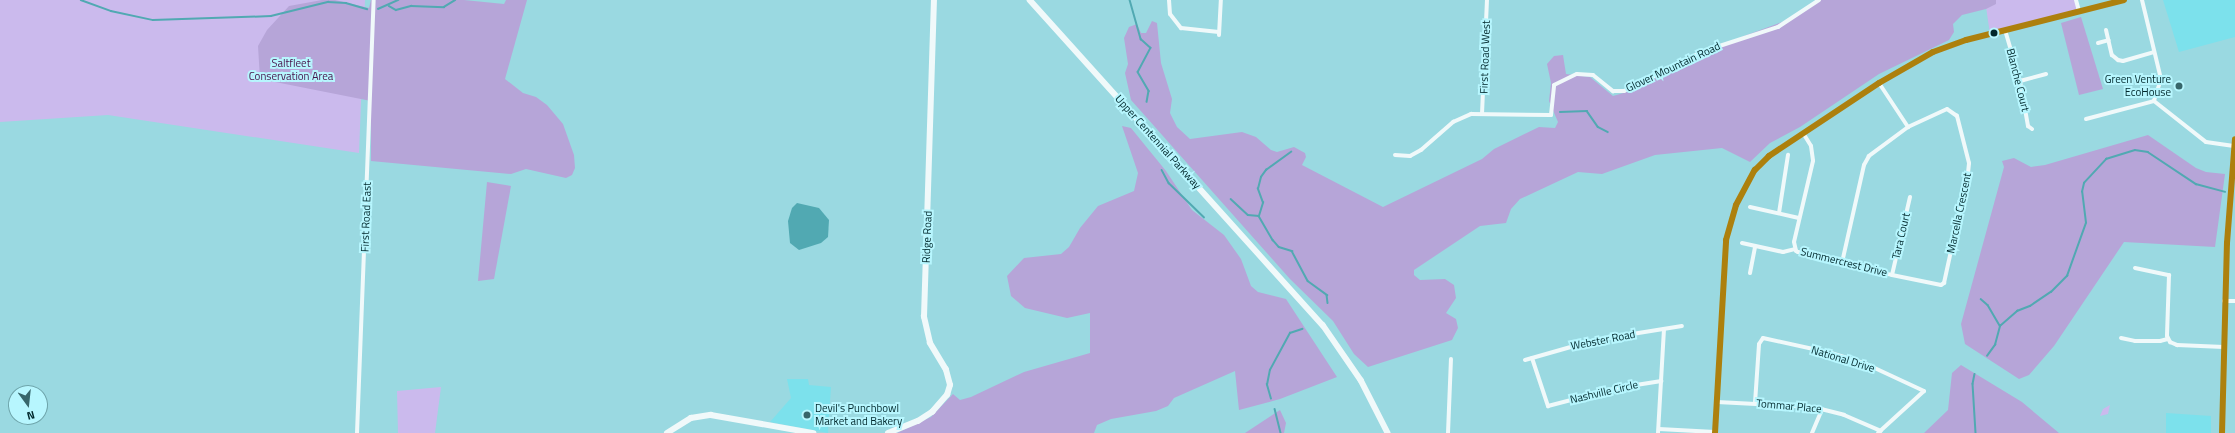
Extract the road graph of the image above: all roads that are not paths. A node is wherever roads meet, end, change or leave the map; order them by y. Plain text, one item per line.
1 (374, 0) edge
2 (934, 0) edge
3 (1030, 0) edge
4 (1169, 0) edge
5 (1221, 0) edge
6 (1487, 0) edge
7 (1819, 0) edge
8 (2076, 0) edge
9 (2124, 0) edge
10 (2142, 0) edge
11 (2079, 11) junction
12 (2005, 30) junction
13 (2106, 30) dead end
14 (2108, 40) junction
15 (2098, 43) dead end
16 (2154, 52) junction
17 (2046, 74) dead end
18 (2020, 81) junction
19 (1879, 83) junction
20 (2154, 101) junction
21 (1482, 114) junction
22 (2086, 119) dead end
23 (1908, 127) junction
24 (2032, 129) dead end
25 (1803, 133) junction
26 (2235, 139) edge
27 (2234, 146) junction
28 (1395, 155) dead end
29 (1788, 155) dead end
30 (1910, 197) dead end
31 (1750, 207) dead end
32 (1779, 212) junction
33 (1799, 218) junction
34 (1742, 243) dead end
35 (1755, 247) junction
36 (1795, 249) junction
37 (1842, 263) junction
38 (2135, 268) dead end
39 (1750, 273) dead end
40 (1892, 275) junction
41 (1941, 285) joint
42 (2224, 301) junction
43 (2235, 301) edge
44 (1682, 326) dead end
45 (1664, 330) junction
46 (2122, 338) dead end
47 (2168, 338) junction
48 (2224, 347) junction
49 (1532, 358) junction
50 (1451, 359) dead end
51 (1525, 360) dead end
52 (1661, 381) junction
53 (1717, 402) junction
54 (1755, 403) junction
55 (1822, 409) junction
56 (1658, 431) edge
57 (1715, 432) edge
58 (1880, 432) edge
59 (357, 433) edge
60 (667, 433) edge
61 (813, 433) edge
62 (888, 433) edge
63 (1388, 433) edge
64 (1448, 433) edge
65 (1812, 433) edge
66 (2222, 433) edge

1 - 59 street, First Road East
2 - 62 main road, Ridge Road
3 - 63 main road, Upper Centennial Parkway
4 - 5 street
6 - 21 street, First Road West
7 - 21 street, Glover Mountain Road
8 - 11 street
9 - 11 street
10 - 16 street
11 - 12 street
12 - 18 street, Blanche Court
12 - 19 street
13 - 14 street
14 - 15 street
14 - 16 street
16 - 20 street
17 - 18 street
18 - 24 street, Blanche Court
19 - 23 street
19 - 25 street
20 - 22 street
20 - 27 street
21 - 28 street
23 - 37 street, Marcella Crescent
23 - 41 street, Marcella Crescent
25 - 33 street, Summercrest Drive
25 - 53 street
26 - 27 street
27 - 42 street
29 - 32 street
30 - 40 street, Tara Court
31 - 32 street
32 - 33 street
33 - 36 street, Summercrest Drive
34 - 35 street
35 - 36 street
35 - 39 street
36 - 37 street, Summercrest Drive
37 - 40 street, Summercrest Drive
38 - 47 street
40 - 41 street, Summercrest Drive
42 - 43 street
42 - 48 street
44 - 45 street, Webster Road
45 - 49 street, Webster Road
45 - 52 street
46 - 47 street
47 - 48 street
48 - 66 street
49 - 51 street, Webster Road
49 - 52 street, Nashville Circle
50 - 64 street
52 - 56 street
53 - 54 street, Tommar Place
53 - 57 street
54 - 55 street, Tommar Place
54 - 58 street, National Drive
55 - 58 street, Tommar Place
55 - 65 street
56 - 57 street
60 - 61 main road

